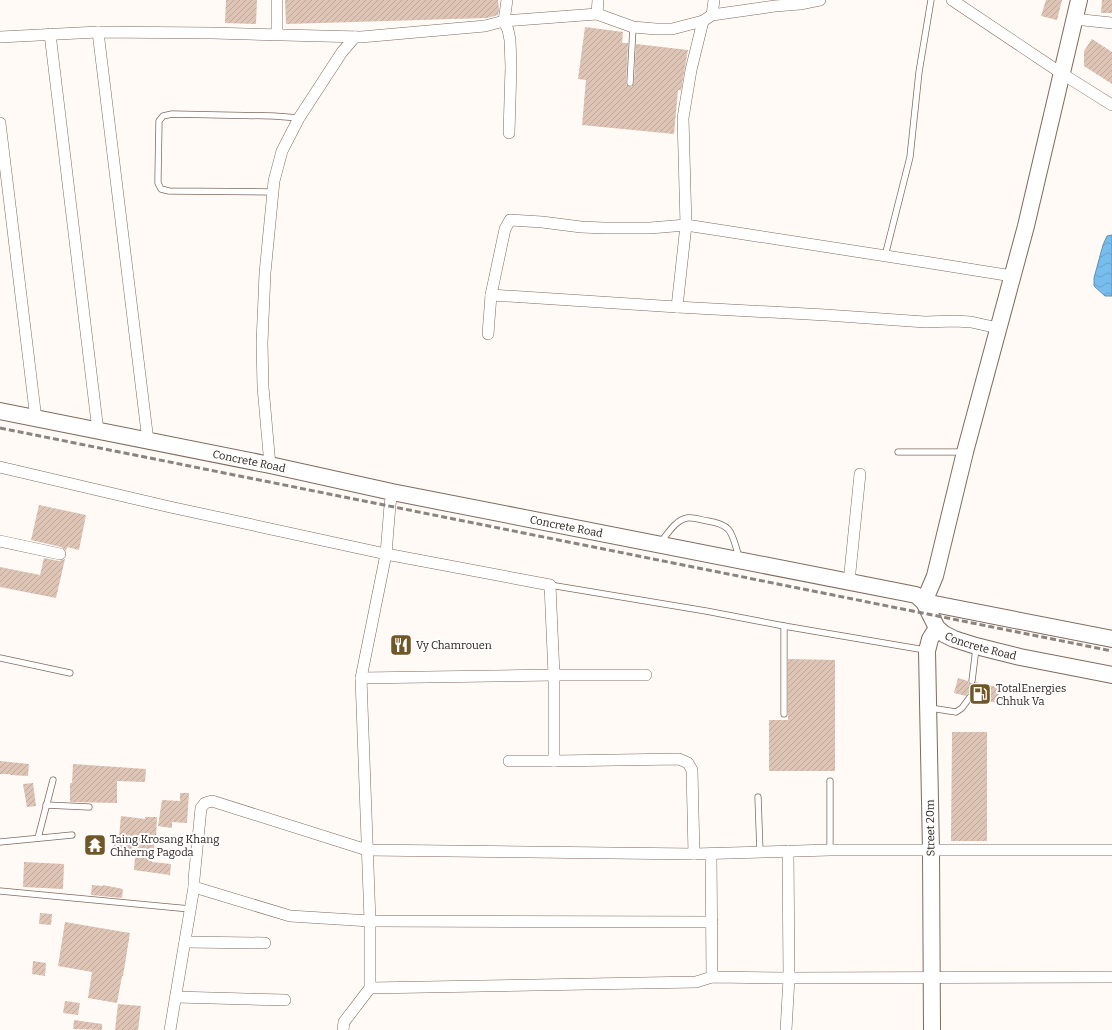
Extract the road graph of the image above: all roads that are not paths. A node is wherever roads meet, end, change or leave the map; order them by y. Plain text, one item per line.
1 (276, 0) edge
2 (506, 0) edge
3 (598, 0) edge
4 (714, 0) edge
5 (820, 0) edge
6 (931, 0) edge
7 (952, 0) edge
8 (1079, 0) edge
9 (775, 3) edge
10 (597, 14) junction
11 (708, 18) junction
12 (1074, 19) junction
13 (504, 21) junction
14 (1112, 23) edge
15 (633, 26) junction
16 (98, 32) junction
17 (50, 34) junction
18 (277, 34) junction
19 (0, 37) edge
20 (354, 37) junction
21 (1061, 73) junction
22 (630, 83) dead end
23 (1112, 105) edge
24 (299, 118) junction
25 (0, 123) edge
26 (509, 133) dead end
27 (273, 192) junction
28 (686, 225) junction
29 (885, 256) junction
30 (1012, 276) junction
31 (491, 294) junction
32 (677, 307) junction
33 (998, 328) junction
34 (488, 334) dead end
35 (0, 412) edge
36 (36, 419) junction
37 (98, 431) junction
38 (148, 441) junction
39 (898, 452) dead end
40 (965, 452) junction
41 (270, 466) junction
42 (0, 467) edge
43 (860, 474) dead end
44 (392, 492) junction
45 (0, 541) edge
46 (660, 544) junction
47 (60, 554) dead end
48 (386, 554) junction
49 (740, 560) junction
50 (849, 582) junction
51 (550, 586) junction
52 (924, 602) junction
53 (784, 626) junction
54 (937, 628) junction
55 (1112, 639) edge
56 (976, 646) junction
57 (927, 651) junction
58 (0, 658) edge
59 (70, 673) dead end
60 (554, 675) junction
61 (646, 675) dead end
62 (1112, 675) edge
63 (361, 678) junction
64 (972, 681) dead end
65 (970, 697) dead end
66 (928, 708) junction
67 (784, 714) dead end
68 (509, 761) dead end
69 (554, 761) junction
70 (53, 780) dead end
71 (830, 781) dead end
72 (758, 797) dead end
73 (46, 805) junction
74 (89, 807) dead end
75 (72, 835) dead end
76 (38, 838) junction
77 (0, 842) edge
78 (367, 850) junction
79 (830, 850) junction
80 (1112, 850) edge
81 (788, 851) junction
82 (931, 851) junction
83 (760, 852) junction
84 (694, 854) junction
85 (712, 854) junction
86 (194, 886) junction
87 (0, 891) edge
88 (190, 909) junction
89 (370, 921) junction
90 (712, 922) junction
91 (185, 942) junction
92 (265, 943) dead end
93 (712, 976) junction
94 (1112, 977) edge
95 (789, 978) junction
96 (932, 978) junction
97 (370, 988) junction
98 (176, 997) junction
99 (285, 1000) dead end
100 (170, 1030) edge
101 (342, 1030) edge
102 (786, 1030) edge
103 (932, 1030) edge

1 - 18 street
2 - 13 street
3 - 10 street
4 - 11 street
5 - 9 street
6 - 29 lane
7 - 21 street
8 - 12 street
9 - 11 street
10 - 13 street
10 - 15 street
11 - 15 street
11 - 28 street
12 - 14 street
12 - 21 street
13 - 20 street
13 - 26 street
15 - 22 lane
16 - 17 street
16 - 18 street
16 - 38 street
17 - 19 street
17 - 37 street
18 - 20 street
20 - 24 street
21 - 23 street
21 - 30 street
24 - 27 street
24 - 27 lane
25 - 36 street
27 - 41 street
28 - 29 street
28 - 31 street
28 - 32 street
29 - 30 street
30 - 33 street
31 - 32 street
31 - 34 street
32 - 33 street
33 - 40 street
35 - 36 street, Concrete Road
36 - 37 street, Concrete Road
37 - 38 street, Concrete Road
38 - 41 street, Concrete Road
39 - 40 lane
40 - 52 street
41 - 44 street, Concrete Road
42 - 48 street
43 - 50 street
44 - 46 street, Concrete Road
44 - 48 street
45 - 47 street
46 - 49 street, Concrete Road
46 - 49 lane
48 - 51 street
48 - 63 street
49 - 50 street, Concrete Road
50 - 52 street, Concrete Road
51 - 53 lane
51 - 60 street
52 - 54 street, Concrete Road
52 - 55 street
53 - 57 lane
53 - 67 lane
54 - 56 street, Concrete Road
54 - 57 street, Street 20m
56 - 62 street, Concrete Road
56 - 64 lane
57 - 66 street, Street 20m
58 - 59 lane
60 - 61 street
60 - 63 street
60 - 69 street
63 - 78 street
65 - 66 lane
66 - 82 street, Street 20m
68 - 69 street
69 - 84 street
70 - 73 lane
71 - 79 lane
72 - 83 lane
73 - 74 lane
73 - 76 lane
75 - 76 lane
76 - 77 lane
78 - 84 street
78 - 86 street
78 - 89 street
79 - 81 street
79 - 82 street
80 - 82 street
81 - 83 street
81 - 95 street
82 - 96 street, Street 20m
83 - 85 street
84 - 85 street
85 - 90 street
86 - 88 street
86 - 89 street
87 - 88 lane
88 - 91 street
89 - 90 street
89 - 97 street
90 - 93 street
91 - 92 street
91 - 98 street
93 - 95 street
93 - 97 street
94 - 96 street
95 - 96 street
95 - 102 street
96 - 103 street, Street 20m
97 - 101 street
98 - 99 street
98 - 100 street

